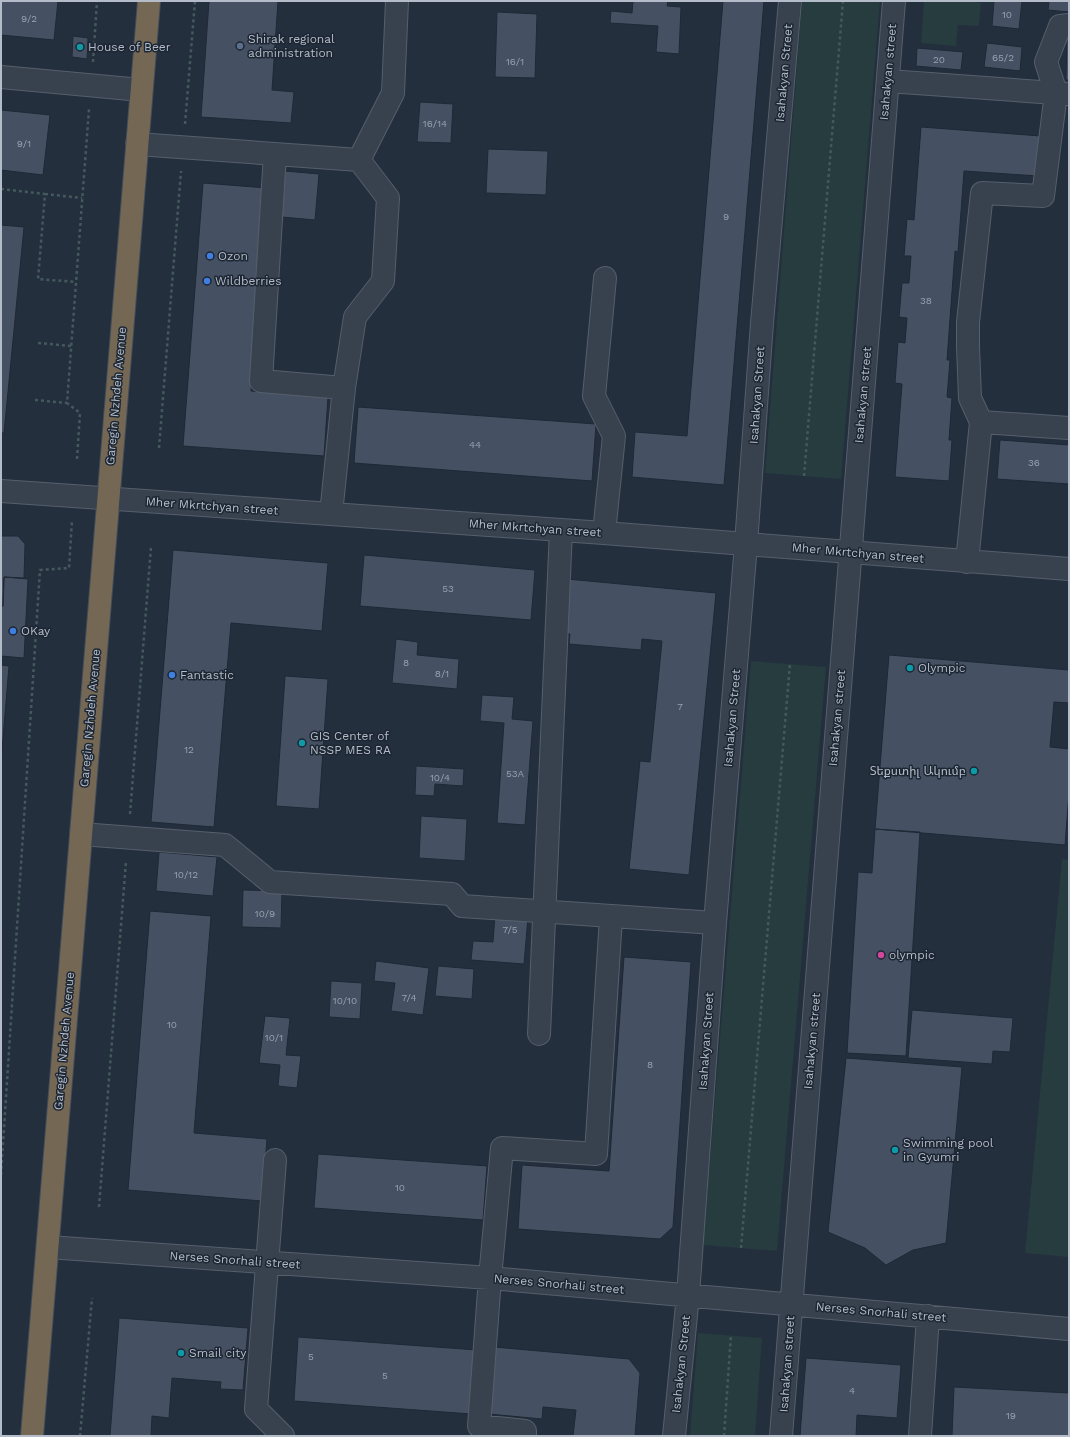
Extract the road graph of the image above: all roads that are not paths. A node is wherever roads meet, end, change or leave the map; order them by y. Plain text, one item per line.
1 (149, 1) edge
2 (397, 1) edge
3 (790, 1) edge
4 (894, 1) edge
5 (1069, 25) edge
6 (1, 77) edge
7 (888, 81) junction
8 (141, 90) junction
9 (1062, 94) edge
10 (137, 144) junction
11 (275, 154) junction
12 (359, 160) junction
13 (605, 278) dead end
14 (344, 388) junction
15 (981, 422) junction
16 (1069, 428) edge
17 (1, 491) edge
18 (108, 499) junction
19 (331, 514) junction
20 (561, 530) junction
21 (604, 533) junction
22 (746, 544) junction
23 (850, 553) junction
24 (967, 562) junction
25 (1069, 570) edge
26 (81, 834) junction
27 (544, 912) junction
28 (611, 917) junction
29 (715, 923) junction
30 (538, 1034) dead end
31 (275, 1160) dead end
32 (48, 1247) junction
33 (267, 1262) junction
34 (490, 1278) junction
35 (688, 1295) junction
36 (791, 1304) junction
37 (928, 1316) junction
38 (1069, 1329) edge
39 (32, 1436) edge
40 (283, 1436) edge
41 (524, 1436) edge
42 (674, 1436) edge
43 (781, 1436) edge
44 (920, 1436) edge

1 - 8 highway, Garegin Nzhdeh Avenue
2 - 12 street
3 - 22 street, Isahakyan Street
4 - 7 street, Isahakyan street
5 - 9 street
6 - 8 street
7 - 9 street
7 - 23 street, Isahakyan street
8 - 10 highway, Garegin Nzhdeh Avenue
9 - 15 street
10 - 11 street
10 - 18 highway, Garegin Nzhdeh Avenue
11 - 12 street
11 - 14 street
12 - 14 street
13 - 21 street
14 - 19 street
15 - 16 street
15 - 24 street
17 - 18 street, Mher Mkrtchyan street
18 - 19 street, Mher Mkrtchyan street
18 - 26 highway, Garegin Nzhdeh Avenue
19 - 20 street, Mher Mkrtchyan street
20 - 21 street, Mher Mkrtchyan street
20 - 27 street
21 - 22 street, Mher Mkrtchyan street
22 - 23 street, Mher Mkrtchyan street
22 - 29 street, Isahakyan Street
23 - 24 street, Mher Mkrtchyan street
23 - 36 street, Isahakyan street
24 - 25 street, Mher Mkrtchyan street
26 - 27 street
26 - 32 highway, Garegin Nzhdeh Avenue
27 - 28 street
27 - 30 street
28 - 29 street
28 - 34 street
29 - 35 street, Isahakyan Street
31 - 33 street
32 - 33 street, Nerses Snorhali street
32 - 39 highway, Garegin Nzhdeh Avenue
33 - 34 street, Nerses Snorhali street
33 - 40 street
34 - 35 street, Nerses Snorhali street
34 - 41 street
35 - 36 street, Nerses Snorhali street
35 - 42 street, Isahakyan Street
36 - 37 street, Nerses Snorhali street
36 - 43 street, Isahakyan street
37 - 38 street, Nerses Snorhali street
37 - 44 street

